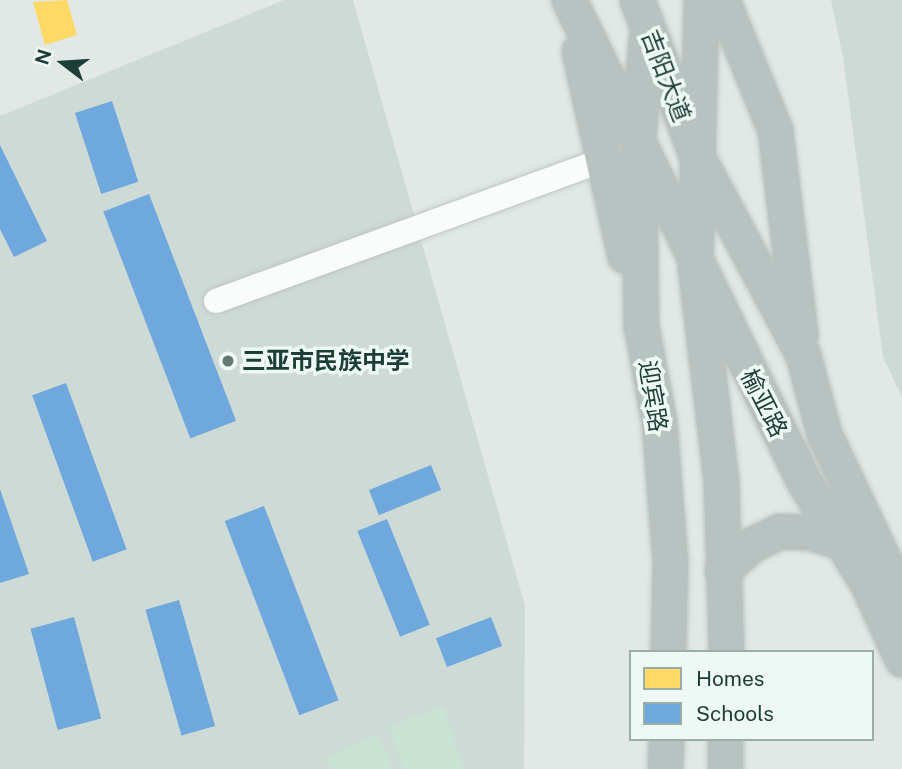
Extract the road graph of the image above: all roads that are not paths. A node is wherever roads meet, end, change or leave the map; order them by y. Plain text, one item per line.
1 (568, 0) edge
2 (701, 0) edge
3 (722, 0) edge
4 (645, 9) edge
5 (638, 140) junction
6 (695, 152) junction
7 (604, 160) junction
8 (695, 266) junction
9 (216, 302) dead end
10 (641, 326) junction
11 (803, 355) junction
12 (838, 541) junction
13 (722, 571) junction
14 (902, 598) edge
15 (668, 650) edge
16 (726, 650) edge
17 (902, 659) edge
18 (666, 741) edge
19 (725, 741) edge
20 (665, 769) edge
21 (725, 769) edge

1 - 5 highway, 吉阳大道
1 - 7 highway
2 - 6 highway
3 - 11 highway
4 - 5 highway, 迎宾路
4 - 6 highway, 吉阳大道
5 - 8 highway, 榆亚路
5 - 10 highway, 迎宾路
6 - 8 highway
6 - 11 highway, 榆亚路
7 - 9 lane
7 - 10 highway
8 - 12 highway, 榆亚路
8 - 13 highway
10 - 15 highway, 迎宾路
11 - 14 highway, 榆亚路
12 - 13 highway
12 - 17 highway, 榆亚路
13 - 16 highway
18 - 20 highway
19 - 21 highway

